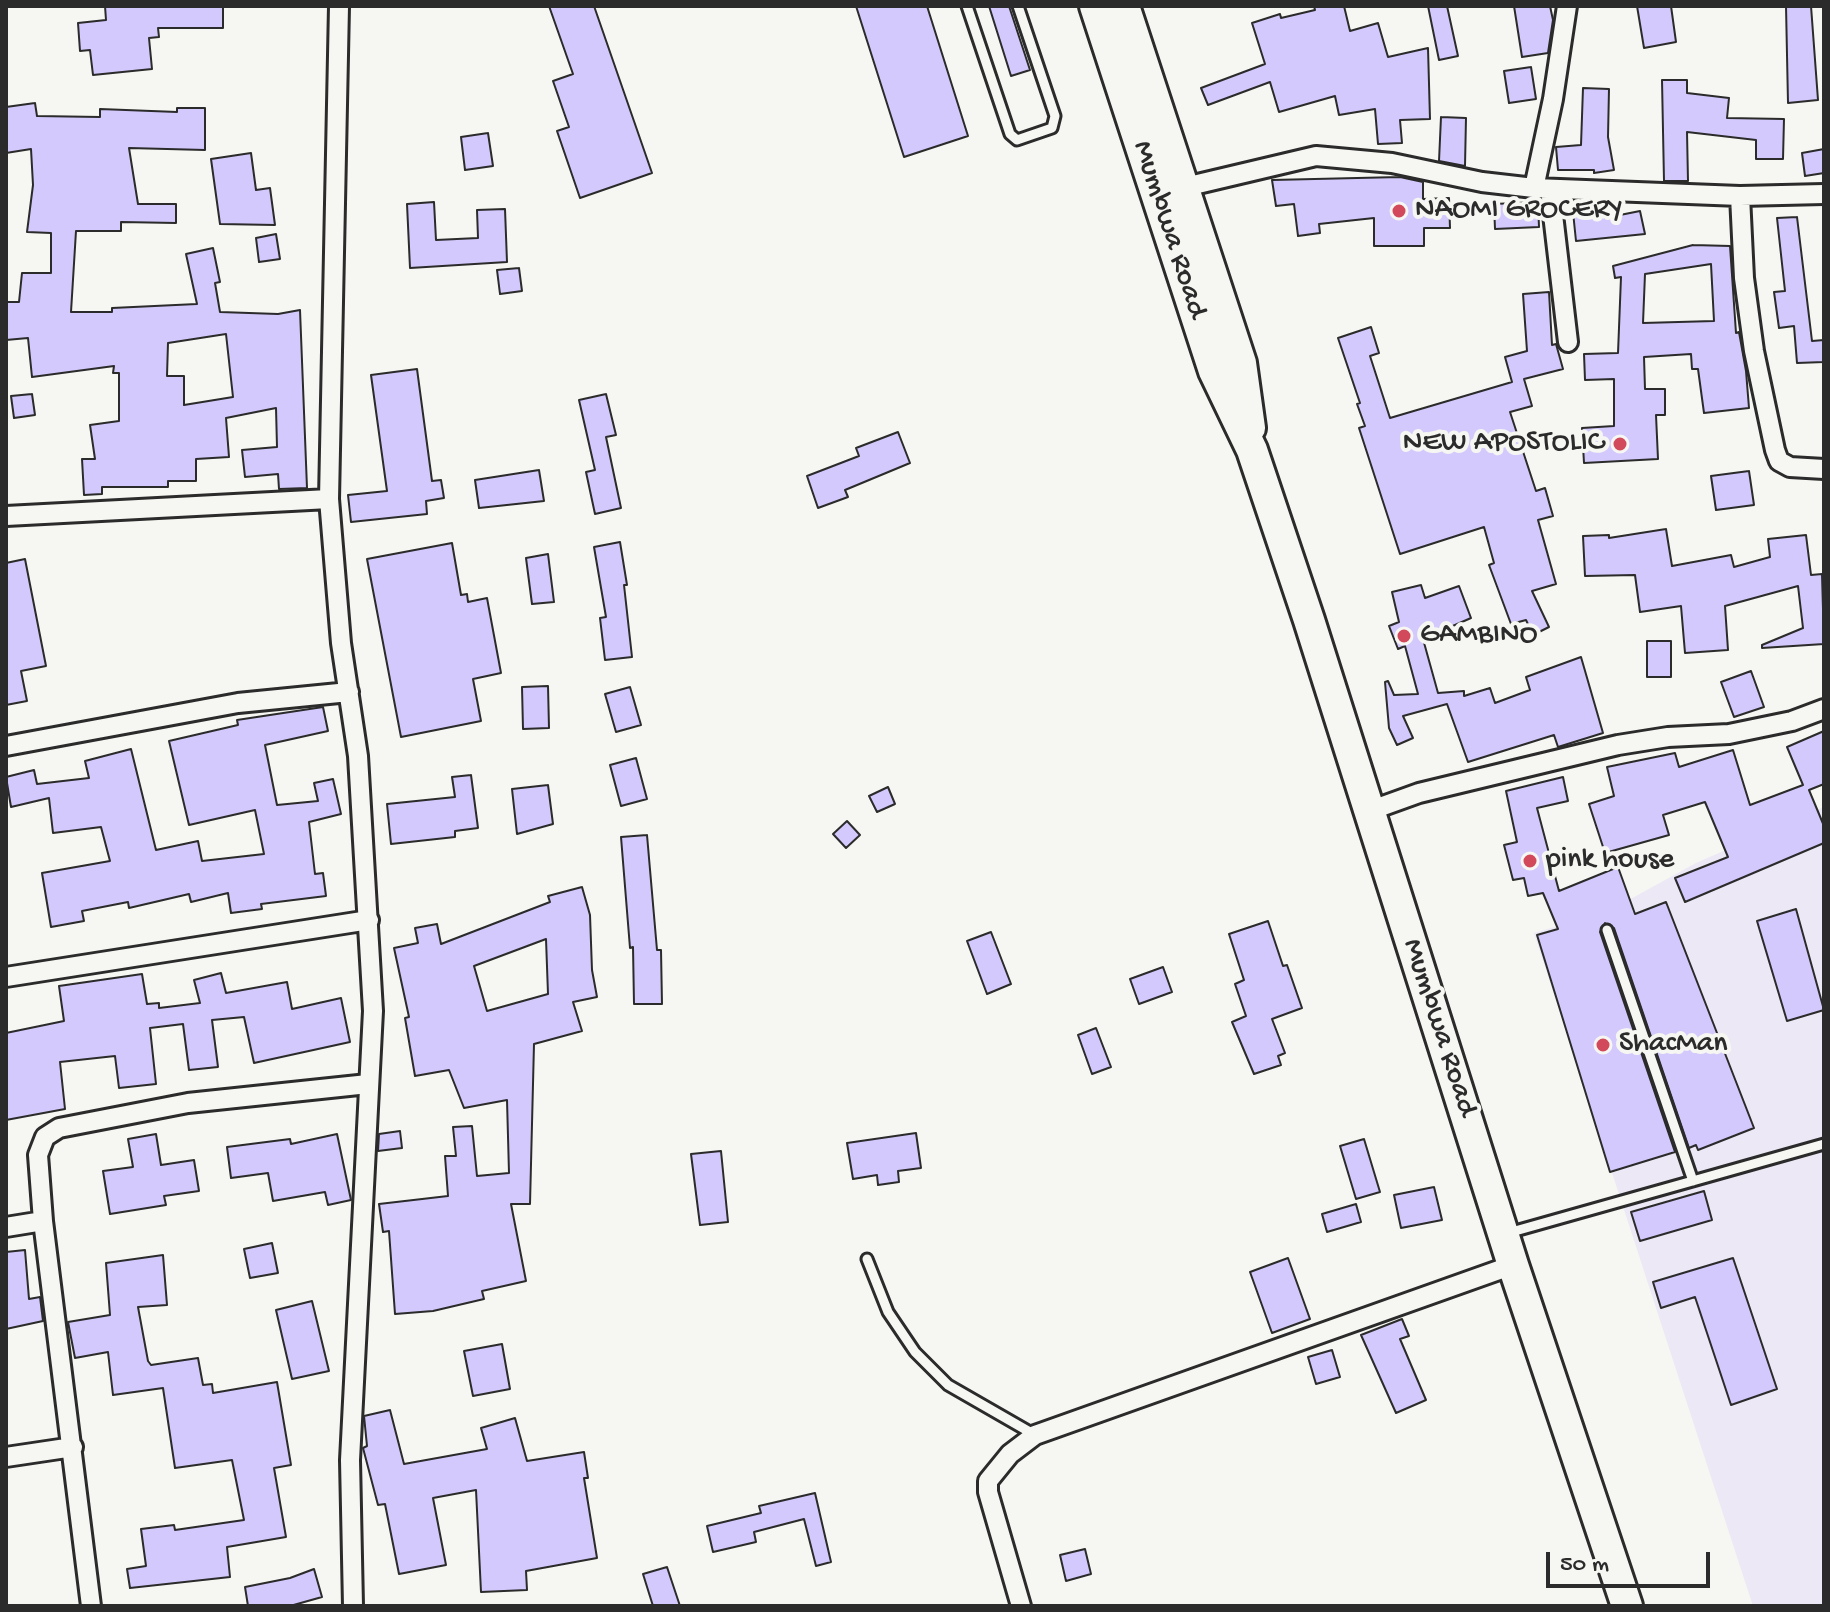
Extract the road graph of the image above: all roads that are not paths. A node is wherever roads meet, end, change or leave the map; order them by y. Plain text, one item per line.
1 (339, 6) edge
2 (967, 6) edge
3 (1018, 6) edge
4 (1095, 6) edge
5 (1124, 6) edge
6 (1567, 6) edge
7 (1185, 187) junction
8 (1542, 188) junction
9 (1824, 194) edge
10 (1740, 196) junction
11 (1568, 342) dead end
12 (1252, 450) junction
13 (1824, 469) edge
14 (329, 499) junction
15 (6, 516) edge
16 (349, 692) junction
17 (1824, 709) edge
18 (6, 746) edge
19 (1369, 811) junction
20 (369, 920) junction
21 (1607, 930) dead end
22 (6, 977) edge
23 (368, 1084) junction
24 (1824, 1144) edge
25 (1693, 1181) junction
26 (43, 1221) junction
27 (6, 1227) edge
28 (1503, 1235) junction
29 (867, 1259) dead end
30 (1513, 1265) junction
31 (1035, 1435) junction
32 (73, 1447) junction
33 (6, 1457) edge
34 (91, 1606) edge
35 (353, 1606) edge
36 (1021, 1606) edge
37 (1627, 1606) edge

1 - 14 street
2 - 3 lane
4 - 12 main road, Mumbwa Road
5 - 7 main road, Mumbwa Road
6 - 8 street
7 - 8 street
7 - 12 main road, Mumbwa Road
8 - 10 street
8 - 11 street
9 - 10 street
10 - 13 street
12 - 19 main road, Mumbwa Road
14 - 15 street
14 - 16 street
16 - 18 street
16 - 20 street
17 - 19 street
19 - 28 main road, Mumbwa Road
20 - 22 street
20 - 23 street
21 - 25 lane
23 - 26 street
23 - 35 street
24 - 25 lane
25 - 28 lane
26 - 27 street
26 - 32 street
28 - 30 main road, Mumbwa Road
29 - 31 lane
30 - 31 street
30 - 37 main road, Mumbwa Road
31 - 36 street
32 - 33 street
32 - 34 street

